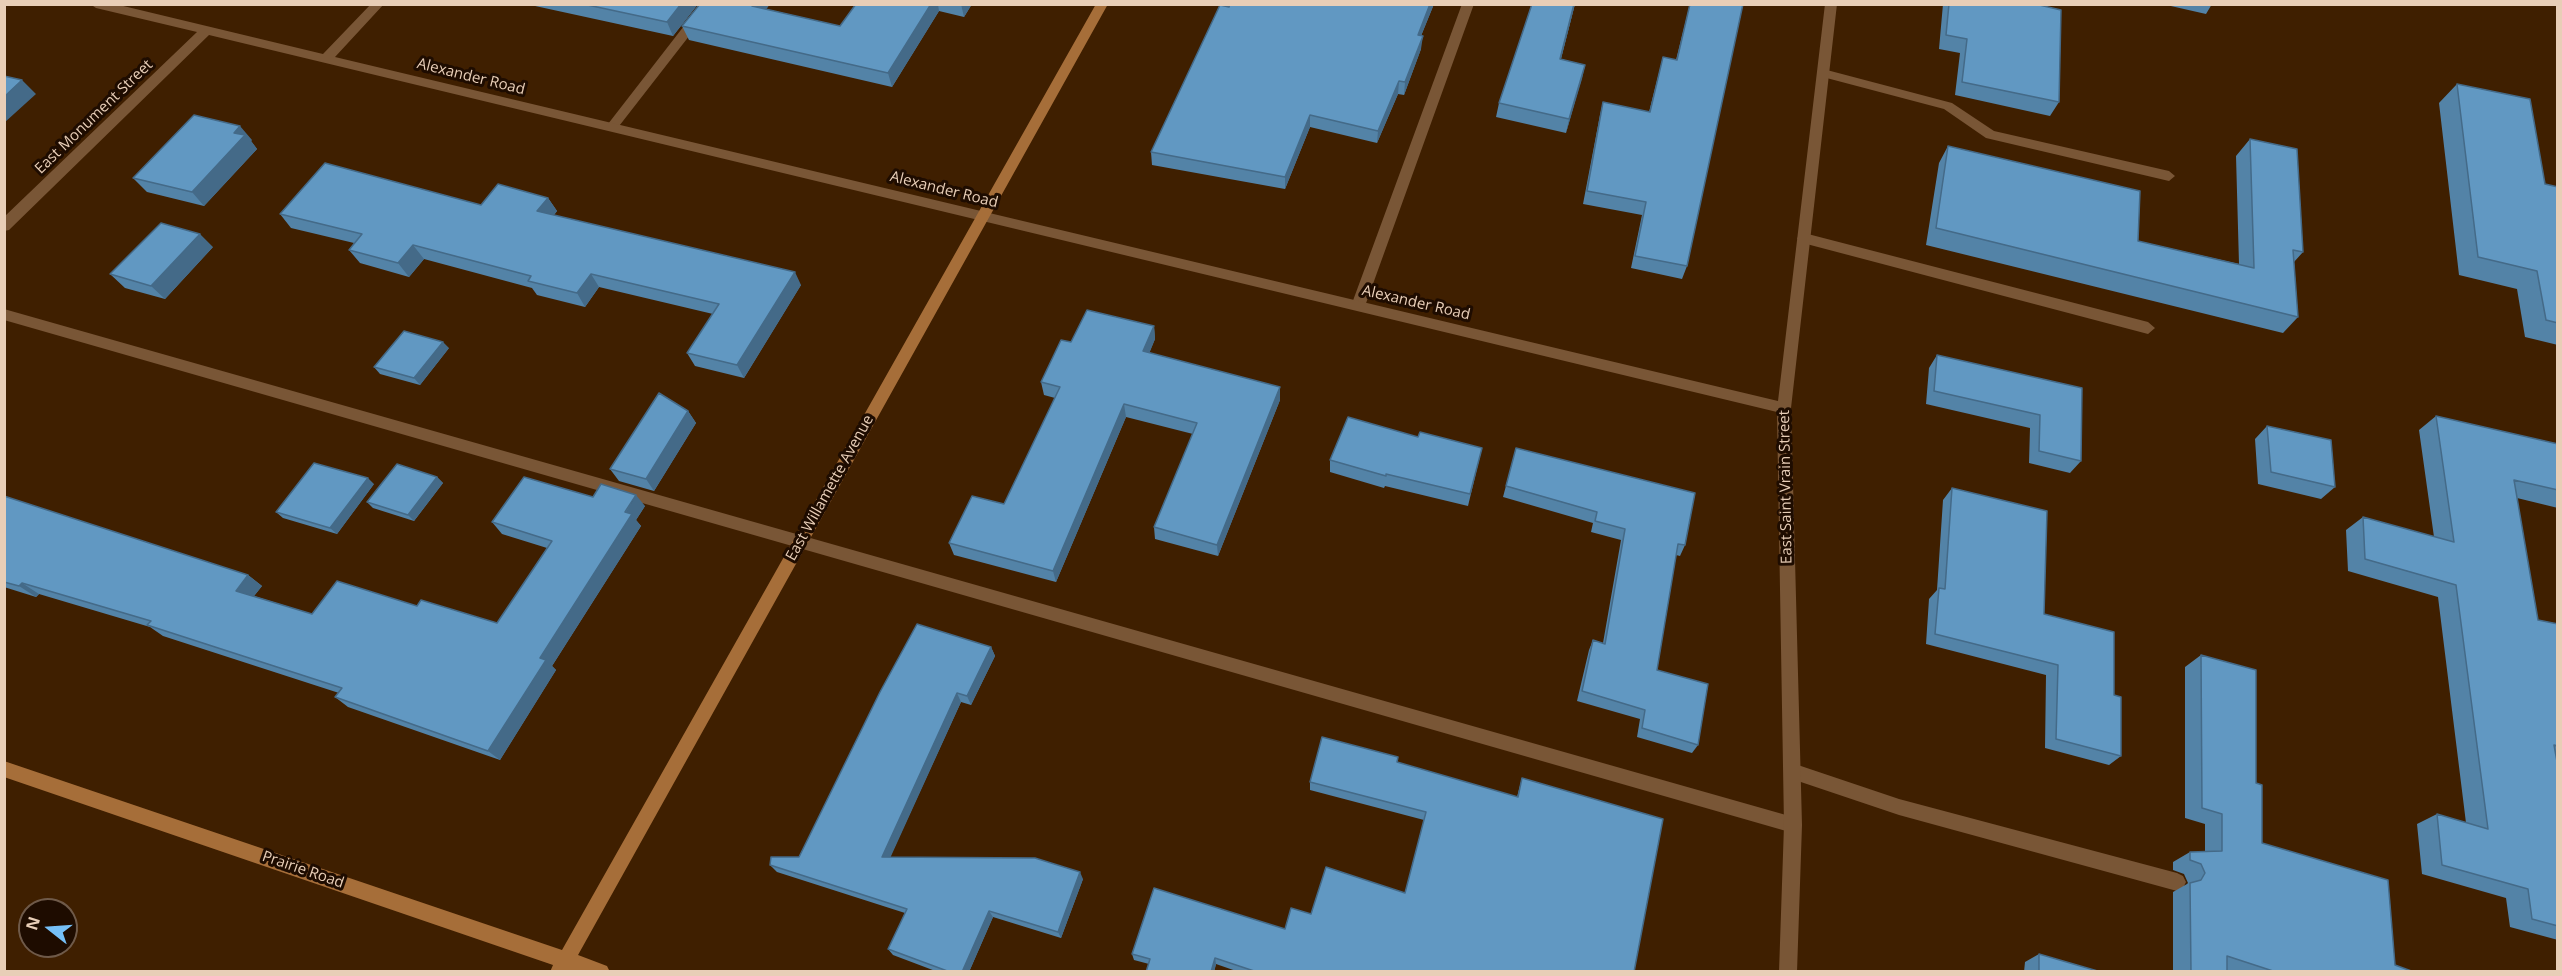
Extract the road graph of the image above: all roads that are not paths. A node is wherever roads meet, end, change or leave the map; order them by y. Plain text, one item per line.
1 (378, 4) edge
2 (708, 4) edge
3 (1102, 4) edge
4 (1468, 4) edge
5 (1831, 4) edge
6 (101, 5) edge
7 (206, 31) junction
8 (326, 58) junction
9 (1823, 74) junction
10 (612, 128) junction
11 (2169, 176) dead end
12 (983, 216) junction
13 (4, 226) edge
14 (1804, 238) junction
15 (1358, 306) junction
16 (4, 314) edge
17 (2148, 328) dead end
18 (1784, 408) junction
19 (801, 540) junction
20 (4, 769) edge
21 (1792, 771) junction
22 (1793, 825) junction
23 (2177, 882) dead end
24 (562, 965) edge
25 (602, 972) edge
26 (1788, 972) edge

1 - 8 street
2 - 10 street
3 - 12 street, East Willamette Avenue
4 - 15 street
5 - 9 street, East Saint Vrain Street
6 - 7 street, Alexander Road
7 - 8 street, Alexander Road
7 - 13 street, East Monument Street
8 - 10 street, Alexander Road
9 - 11 street
9 - 14 street, East Saint Vrain Street
10 - 12 street, Alexander Road
12 - 15 street, Alexander Road
12 - 19 street, East Willamette Avenue
14 - 17 street
14 - 18 street, East Saint Vrain Street
15 - 18 street, Alexander Road
16 - 19 street
18 - 21 street, East Saint Vrain Street
19 - 22 street
19 - 24 street, East Willamette Avenue
20 - 24 street, Prairie Road
21 - 22 street, East Saint Vrain Street
21 - 23 street
22 - 26 street, East Saint Vrain Street
24 - 25 street, Prairie Road

